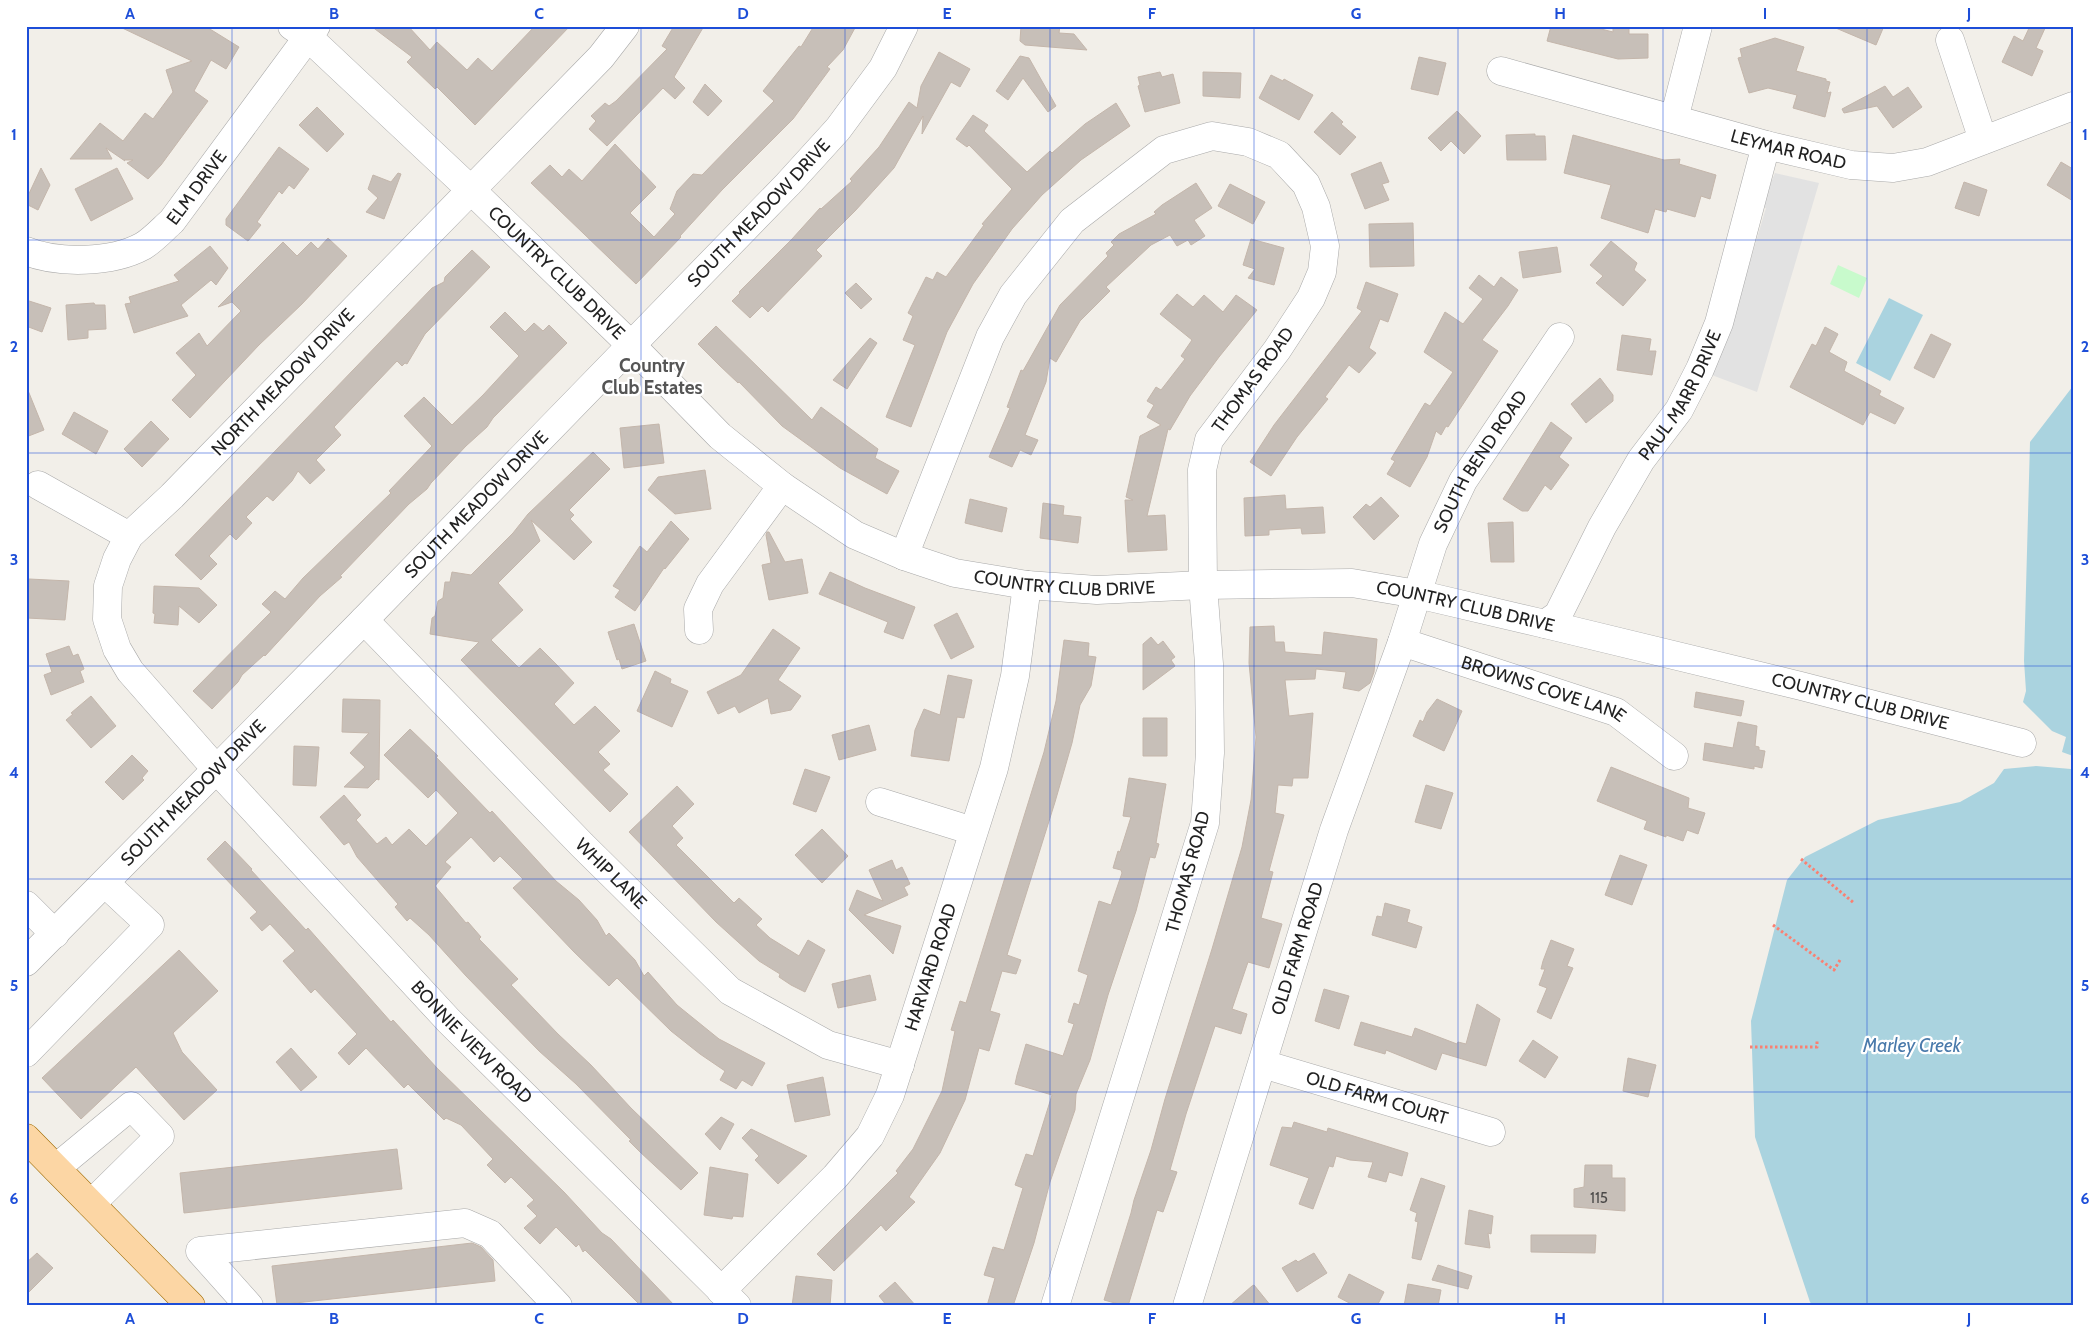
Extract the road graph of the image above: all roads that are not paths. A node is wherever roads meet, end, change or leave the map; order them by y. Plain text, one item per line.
1 (625, 26) edge
2 (904, 26) edge
3 (1698, 26) edge
4 (305, 30) edge
5 (1950, 40) dead end
6 (1501, 71) dead end
7 (2073, 106) edge
8 (1674, 119) junction
9 (1983, 140) junction
10 (1766, 144) junction
11 (471, 190) junction
12 (26, 251) edge
13 (1560, 337) dead end
14 (630, 344) junction
15 (38, 485) dead end
16 (782, 486) junction
17 (129, 536) junction
18 (904, 556) junction
19 (1027, 585) junction
20 (1203, 585) junction
21 (1417, 594) junction
22 (364, 620) junction
23 (1545, 624) junction
24 (699, 630) dead end
25 (1402, 642) junction
26 (2022, 743) dead end
27 (1674, 756) dead end
28 (217, 770) junction
29 (880, 802) dead end
30 (973, 832) junction
31 (105, 883) junction
32 (26, 905) edge
33 (55, 934) junction
34 (26, 962) edge
35 (26, 1053) edge
36 (1263, 1064) junction
37 (900, 1065) junction
38 (1491, 1132) dead end
39 (26, 1138) edge
40 (56, 1168) junction
41 (91, 1204) junction
42 (729, 1298) edge
43 (191, 1306) edge
44 (249, 1306) edge
45 (558, 1306) edge
46 (1055, 1306) edge
47 (1187, 1306) edge

1 - 11 street, NORTH MEADOW DRIVE
2 - 14 street, SOUTH MEADOW DRIVE
3 - 8 street
4 - 11 street, COUNTRY CLUB DRIVE
4 - 12 street, ELM DRIVE
5 - 9 street
6 - 8 street, LEYMAR ROAD
7 - 9 street, LEYMAR ROAD
8 - 10 street, LEYMAR ROAD
9 - 10 street, LEYMAR ROAD
10 - 23 street, PAUL MARR DRIVE
11 - 14 street, COUNTRY CLUB DRIVE
11 - 17 street, NORTH MEADOW DRIVE
13 - 21 street, SOUTH BEND ROAD
14 - 16 street, COUNTRY CLUB DRIVE
14 - 22 street, SOUTH MEADOW DRIVE
15 - 17 street
16 - 18 street, COUNTRY CLUB DRIVE
16 - 24 street
17 - 28 street, NORTH MEADOW DRIVE
18 - 19 street, COUNTRY CLUB DRIVE
18 - 20 street, THOMAS ROAD
19 - 20 street, COUNTRY CLUB DRIVE
19 - 30 street, HARVARD ROAD
20 - 21 street, COUNTRY CLUB DRIVE
20 - 46 street, THOMAS ROAD
21 - 23 street, COUNTRY CLUB DRIVE
21 - 25 street, OLD FARM ROAD
22 - 28 street, SOUTH MEADOW DRIVE
22 - 37 street, WHIP LANE
23 - 26 street, COUNTRY CLUB DRIVE
25 - 27 street, BROWNS COVE LANE
25 - 36 street, OLD FARM ROAD
28 - 31 street, SOUTH MEADOW DRIVE
28 - 42 street, BONNIE VIEW ROAD
29 - 30 street
30 - 37 street, HARVARD ROAD
31 - 33 street, SOUTH MEADOW DRIVE
31 - 35 street
32 - 33 street
33 - 34 street, SOUTH MEADOW DRIVE
36 - 38 street, OLD FARM COURT
36 - 47 street, OLD FARM ROAD
37 - 42 street, HARVARD ROAD
39 - 40 main road
40 - 41 main road
40 - 41 street
41 - 43 main road
44 - 45 street

